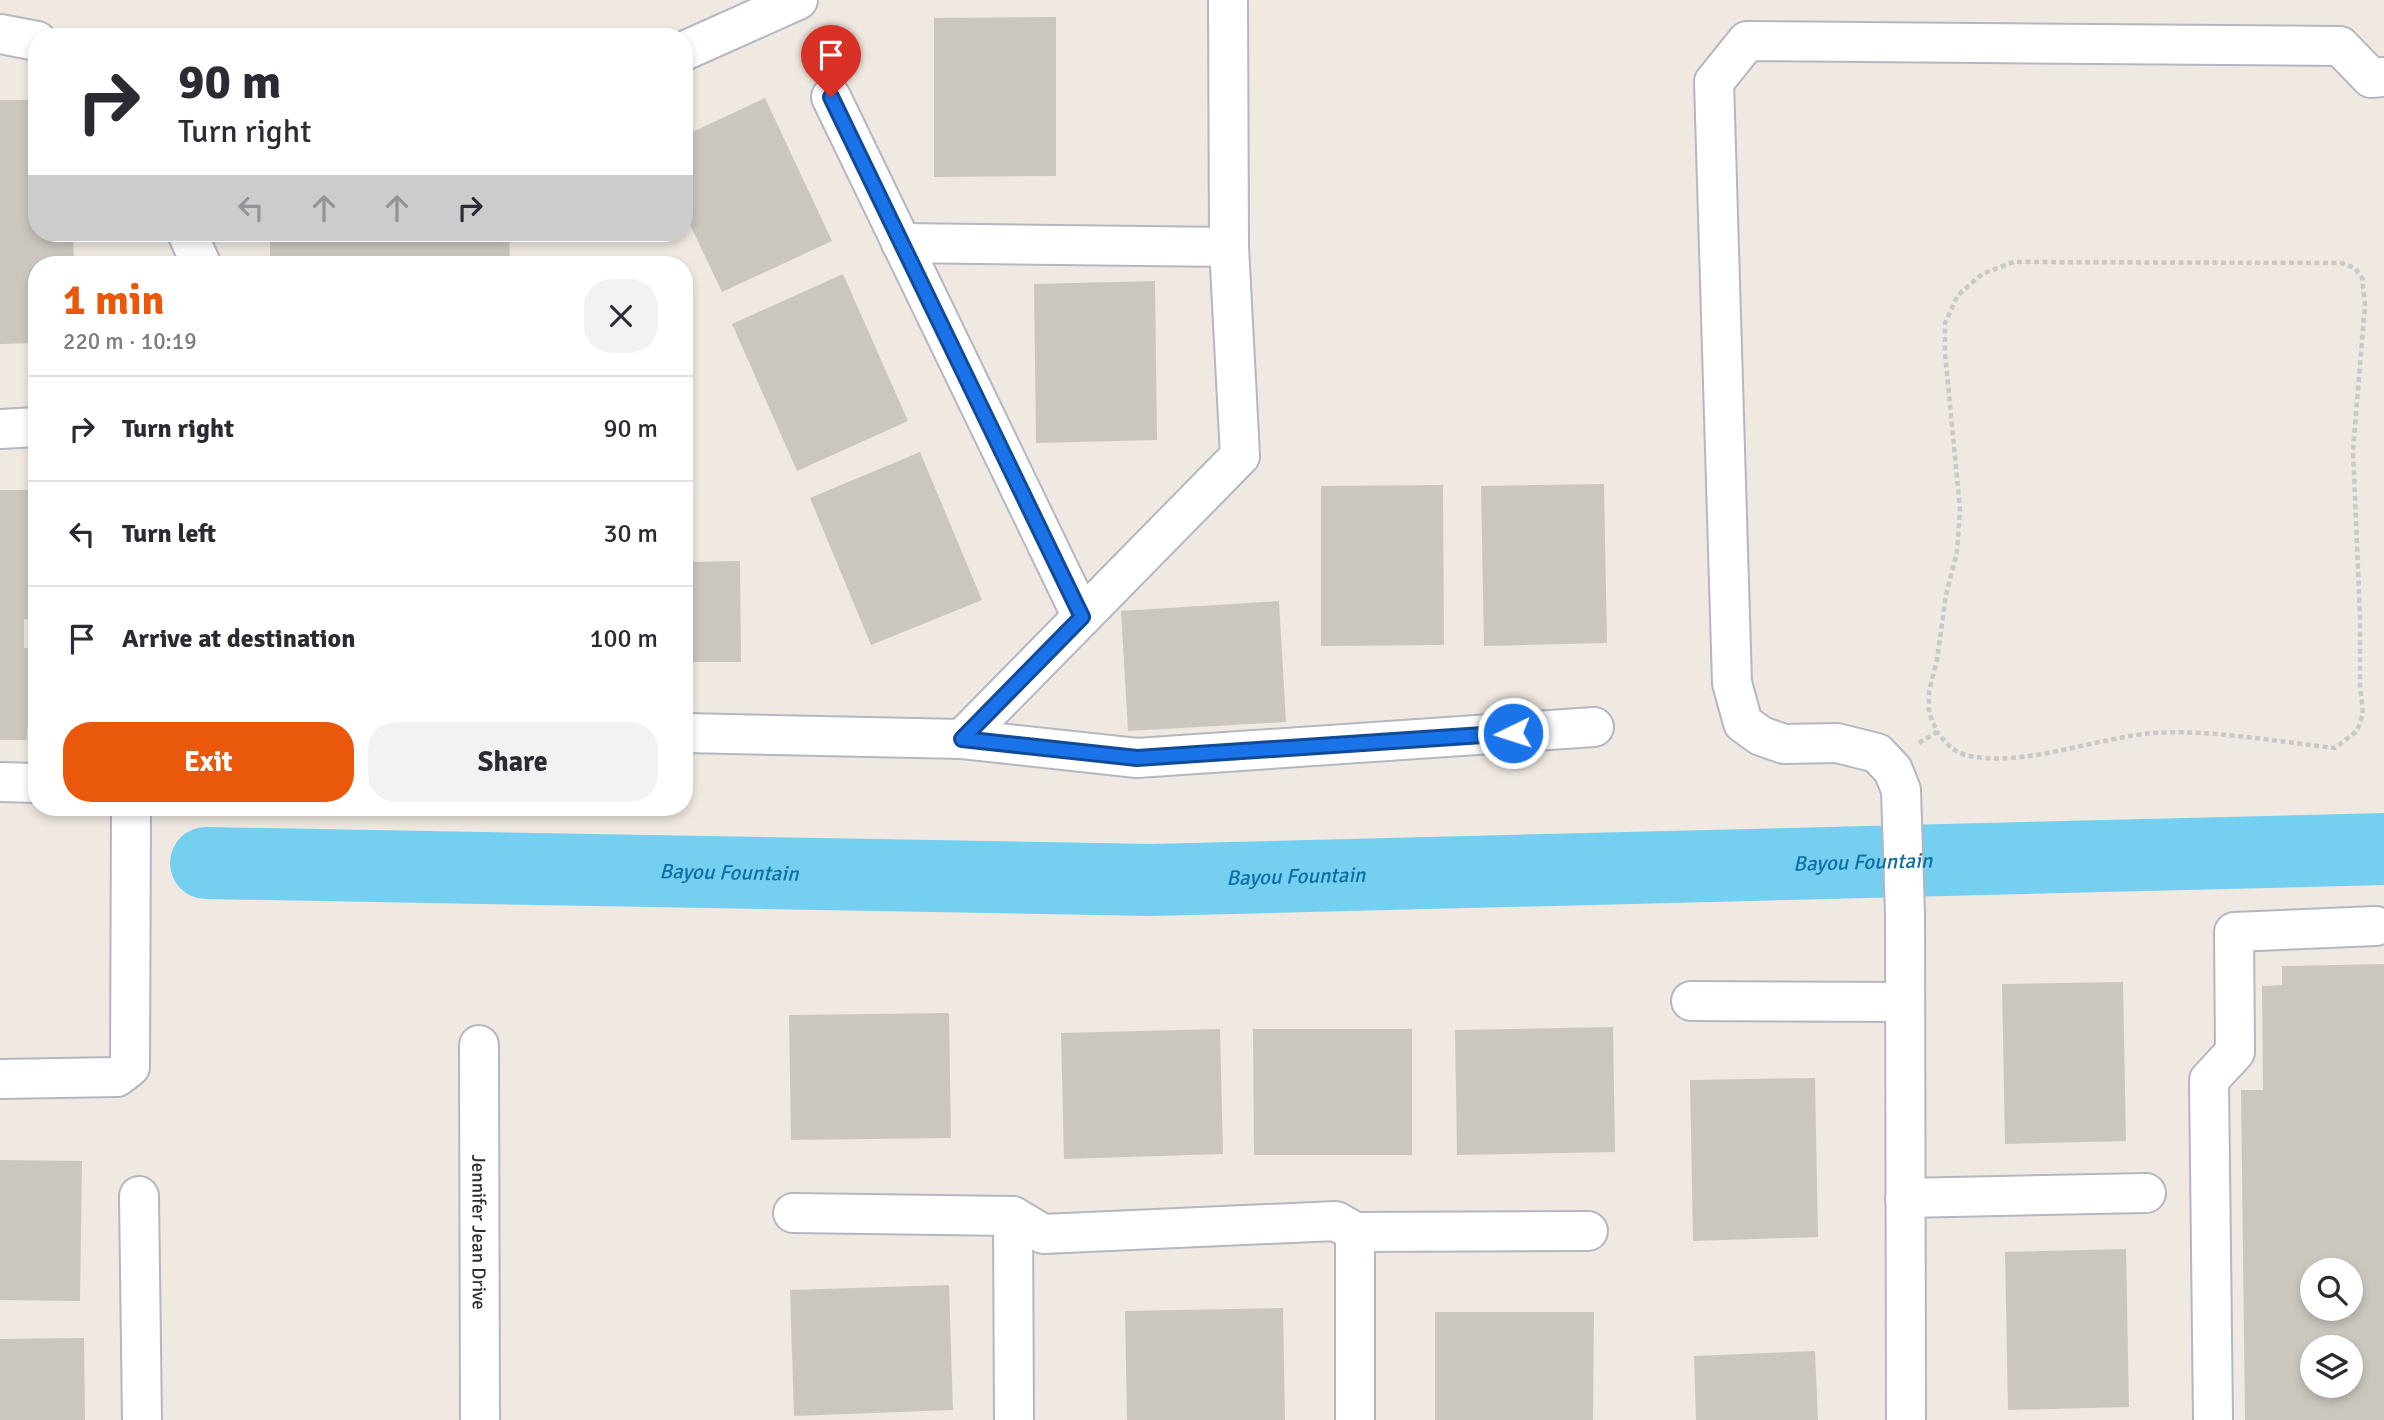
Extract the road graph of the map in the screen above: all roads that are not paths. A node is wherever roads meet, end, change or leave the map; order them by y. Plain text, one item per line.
1 (798, 0) edge
2 (1228, 0) edge
3 (0, 34) edge
4 (28, 39) edge
5 (693, 47) edge
6 (2384, 77) edge
7 (831, 97) dead end
8 (901, 243) junction
9 (1229, 247) junction
10 (28, 427) edge
11 (0, 429) edge
12 (1082, 617) junction
13 (1594, 727) dead end
14 (693, 733) edge
15 (962, 739) junction
16 (0, 782) edge
17 (28, 783) edge
18 (131, 816) edge
19 (2376, 926) dead end
20 (1691, 1001) dead end
21 (1905, 1002) junction
22 (479, 1045) dead end
23 (0, 1079) edge
24 (2146, 1193) dead end
25 (139, 1196) dead end
26 (1905, 1198) junction
27 (793, 1213) dead end
28 (1013, 1216) junction
29 (1588, 1231) dead end
30 (1355, 1232) junction
31 (142, 1420) edge
32 (480, 1420) edge
33 (1014, 1420) edge
34 (1355, 1420) edge
35 (1906, 1420) edge
36 (2213, 1420) edge

1 - 5 street
2 - 9 street
3 - 4 street
6 - 21 street
7 - 8 street
8 - 9 street
8 - 12 street
9 - 12 street
10 - 11 street
12 - 15 street
13 - 15 street
14 - 15 street
16 - 17 street
18 - 23 street
19 - 36 street
20 - 21 street
21 - 26 street
22 - 32 street, Jennifer Jean Drive
24 - 26 street
25 - 31 street
26 - 35 street
27 - 28 street
28 - 30 street
28 - 33 street
29 - 30 street
30 - 34 street

